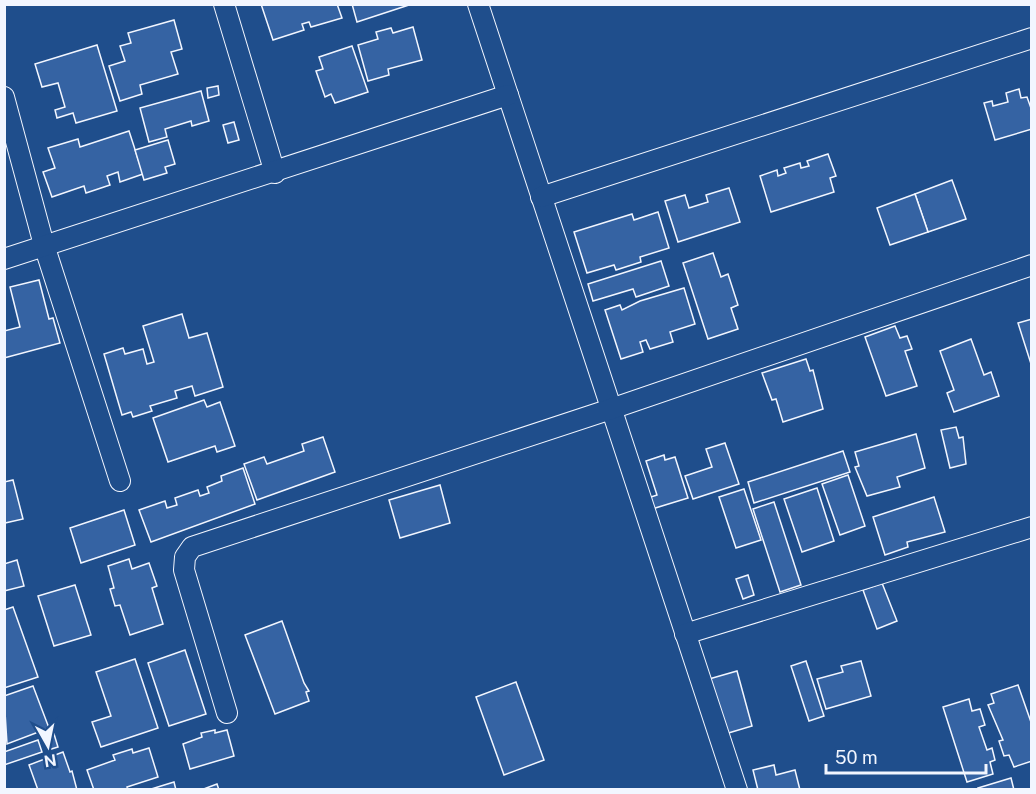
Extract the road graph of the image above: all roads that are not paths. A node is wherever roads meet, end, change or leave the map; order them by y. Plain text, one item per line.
1 (224, 4) edge
2 (478, 4) edge
3 (1032, 38) edge
4 (508, 95) junction
5 (4, 97) edge
6 (275, 173) junction
7 (541, 197) junction
8 (44, 245) junction
9 (4, 259) edge
10 (1032, 265) edge
11 (611, 409) junction
12 (120, 481) dead end
13 (1032, 527) edge
14 (684, 634) junction
15 (227, 713) dead end
16 (737, 789) edge

1 - 6 street
2 - 4 street
3 - 7 street
4 - 6 street
4 - 7 street
5 - 8 street
6 - 8 street
7 - 11 street
8 - 9 street
8 - 12 street
10 - 11 street
11 - 14 street
11 - 15 street
13 - 14 street
14 - 16 street

